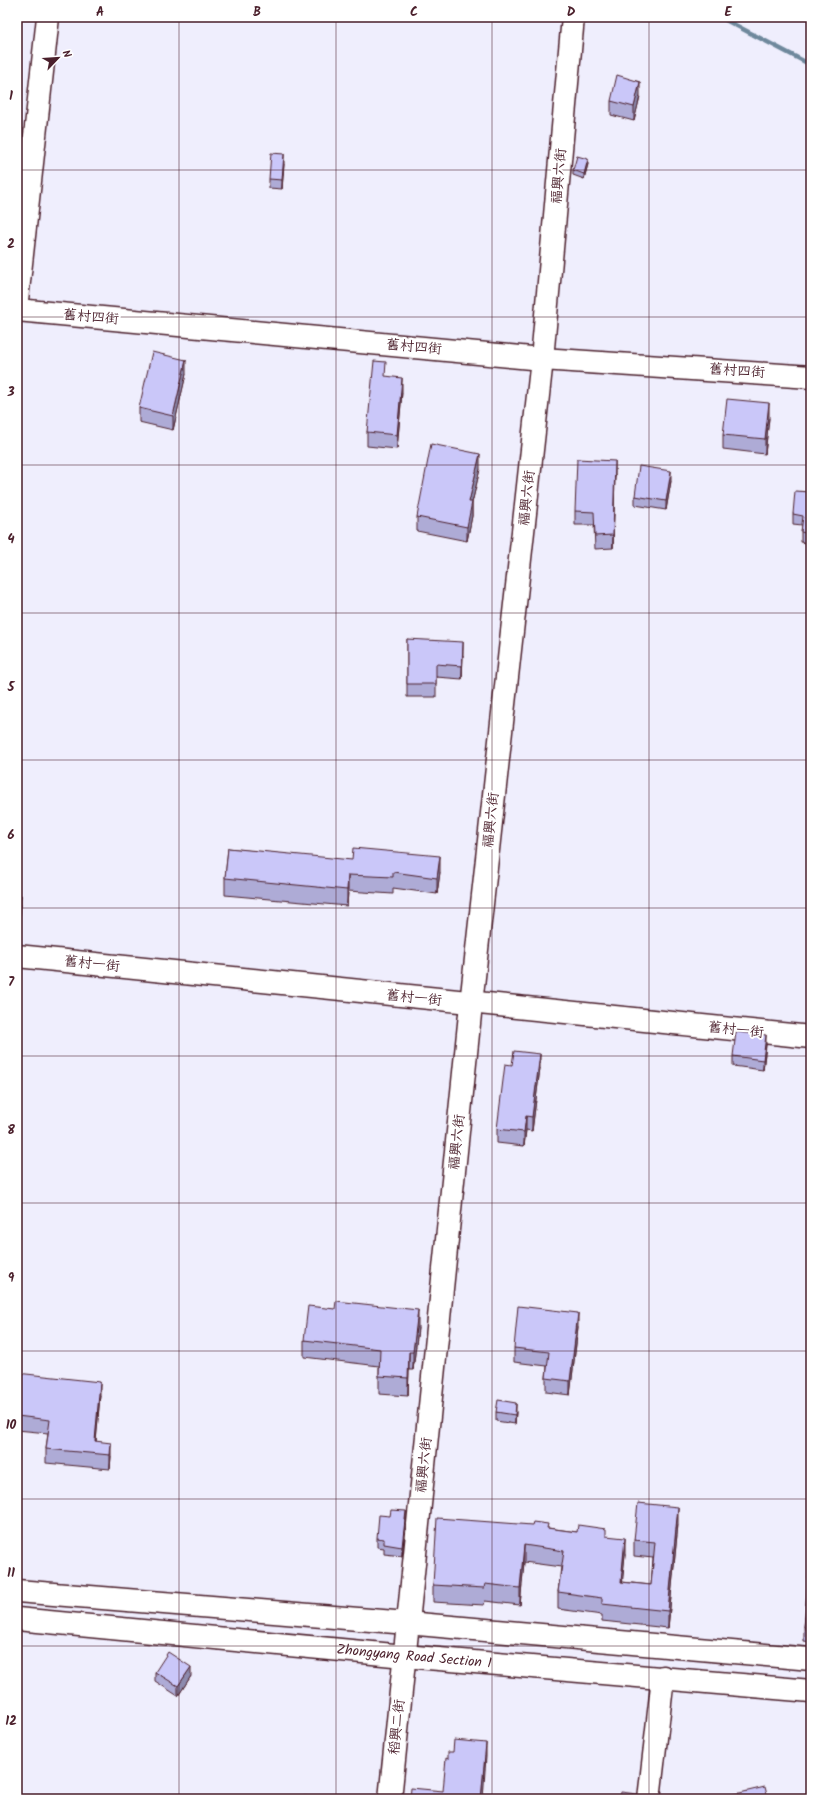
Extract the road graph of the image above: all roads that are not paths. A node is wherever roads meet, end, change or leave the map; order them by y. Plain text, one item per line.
1 (48, 17) edge
2 (573, 17) edge
3 (17, 300) edge
4 (17, 310) edge
5 (542, 359) junction
6 (811, 377) edge
7 (17, 956) edge
8 (472, 1004) junction
9 (811, 1037) edge
10 (17, 1591) edge
11 (17, 1618) edge
12 (407, 1623) junction
13 (404, 1656) junction
14 (811, 1659) edge
15 (663, 1677) junction
16 (811, 1691) edge
17 (390, 1799) edge
18 (649, 1799) edge

1 - 3 street
2 - 5 street, 福興六街
4 - 5 street, 舊村四街
5 - 6 street, 舊村四街
5 - 8 street, 福興六街
7 - 8 street, 舊村一街
8 - 9 street, 舊村一街
8 - 12 street, 福興六街
10 - 12 street
11 - 13 street, Zhongyang Road Section 1
12 - 13 street, 福興六街
12 - 14 street
13 - 15 street, Zhongyang Road Section 1
13 - 17 street, 稻興二街
15 - 16 street, Zhongyang Road Section 1
15 - 18 street

